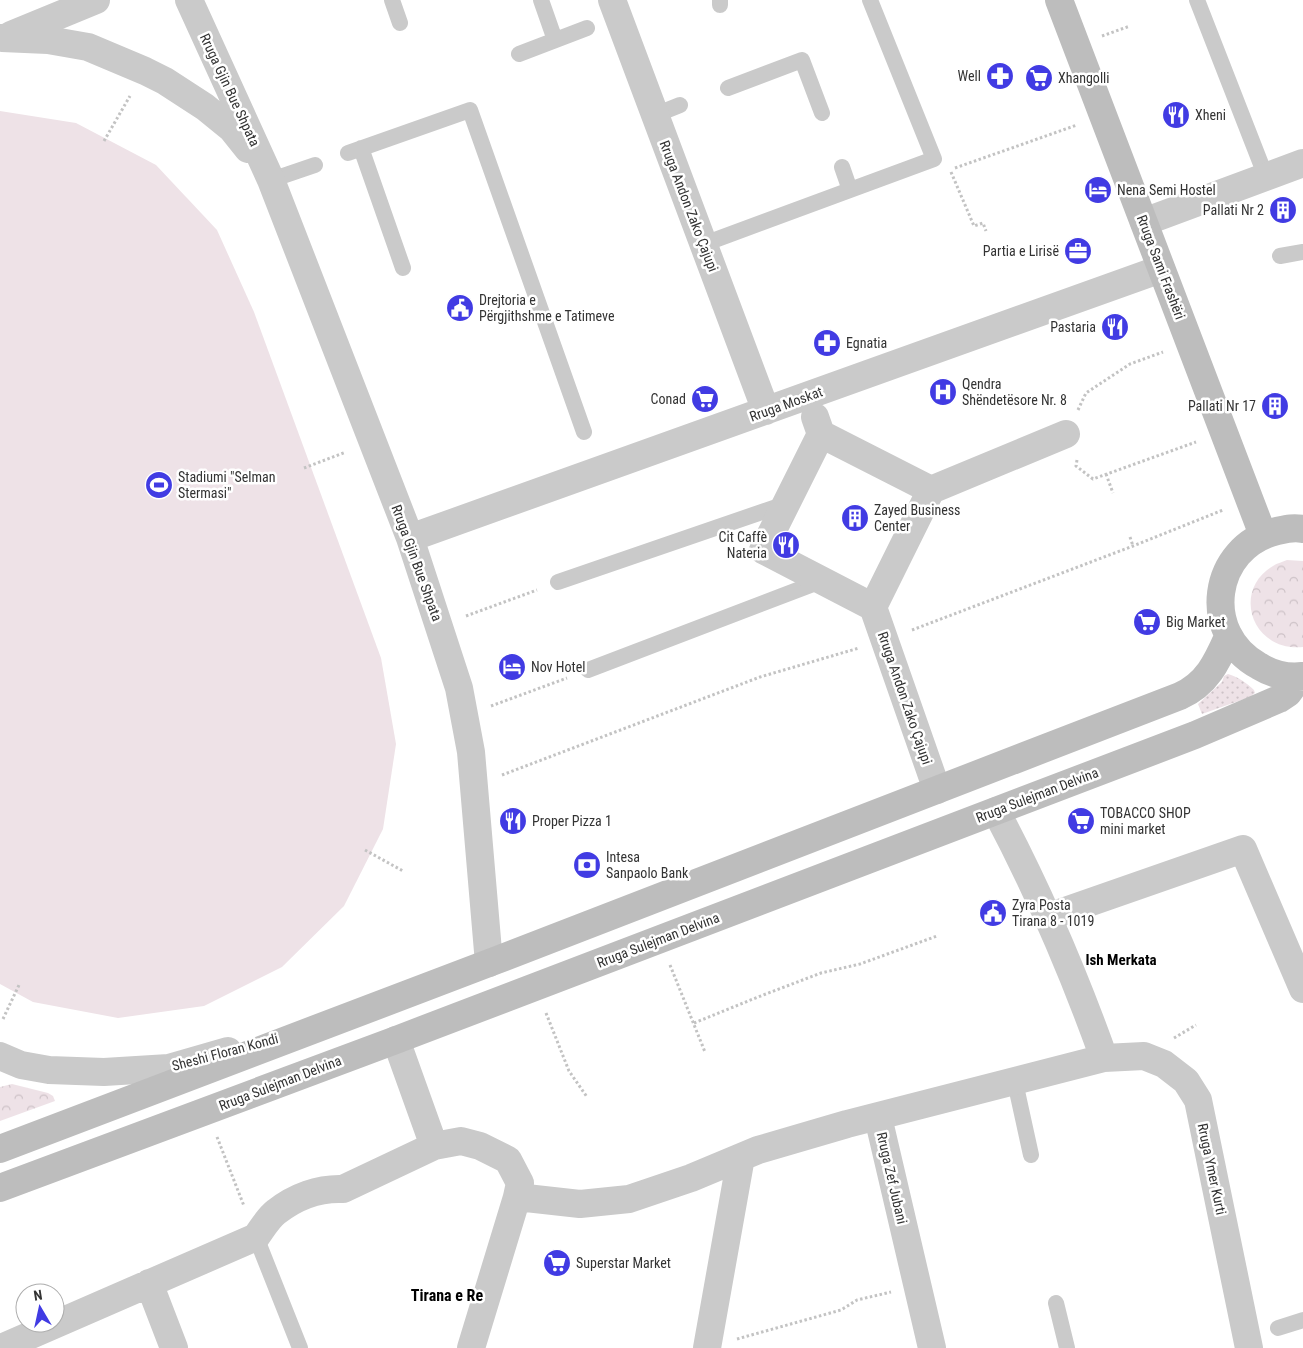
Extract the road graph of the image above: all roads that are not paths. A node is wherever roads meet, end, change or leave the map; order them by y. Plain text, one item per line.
1 (96, 0) edge
2 (189, 0) edge
3 (392, 0) edge
4 (541, 0) edge
5 (612, 0) edge
6 (870, 0) edge
7 (1059, 0) edge
8 (1197, 0) edge
9 (400, 23) dead end
10 (588, 28) dead end
11 (1, 37) edge
12 (556, 40) junction
13 (519, 54) dead end
14 (728, 88) dead end
15 (680, 105) dead end
16 (822, 113) dead end
17 (655, 115) junction
18 (1303, 163) edge
19 (315, 165) dead end
20 (842, 166) dead end
21 (1266, 177) junction
22 (271, 180) junction
23 (850, 190) junction
24 (1144, 222) junction
25 (704, 244) junction
26 (1303, 252) edge
27 (1280, 256) dead end
28 (403, 268) dead end
29 (1161, 269) junction
30 (808, 396) junction
31 (766, 411) junction
32 (584, 432) dead end
33 (821, 434) junction
34 (1066, 434) road end
35 (931, 490) junction
36 (785, 504) junction
37 (1299, 526) edge
38 (1263, 534) junction
39 (410, 538) junction
40 (821, 581) junction
41 (558, 582) road end
42 (873, 607) junction
43 (1228, 637) junction
44 (588, 670) road end
45 (1302, 677) edge
46 (937, 790) junction
47 (996, 811) junction
48 (1048, 917) junction
49 (489, 963) junction
50 (1303, 989) edge
51 (331, 1023) junction
52 (396, 1040) junction
53 (0, 1056) edge
54 (1104, 1058) junction
55 (1015, 1082) junction
56 (878, 1117) junction
57 (434, 1146) junction
58 (0, 1149) edge
59 (1031, 1155) dead end
60 (741, 1157) junction
61 (3, 1187) edge
62 (517, 1197) junction
63 (256, 1237) junction
64 (149, 1283) junction
65 (1056, 1303) dead end
66 (1303, 1320) edge
67 (1278, 1328) dead end
68 (708, 1347) edge
69 (0, 1348) edge
70 (174, 1348) edge
71 (300, 1348) edge
72 (471, 1348) edge
73 (932, 1348) edge
74 (1067, 1348) edge
75 (1249, 1348) edge

1 - 11 street
2 - 22 street, Rruga Gjin Bue Shpata
3 - 9 lane
4 - 12 lane
5 - 17 street, Rruga Andon Zako Çajupi
6 - 23 lane
7 - 24 main road, Rruga Sami Frashëri
8 - 21 lane
10 - 12 lane
11 - 22 street
12 - 13 lane
14 - 16 lane
15 - 17 lane
17 - 25 street, Rruga Andon Zako Çajupi
18 - 21 street
19 - 22 lane
20 - 23 lane
21 - 24 street
22 - 39 street, Rruga Gjin Bue Shpata
23 - 25 lane
24 - 29 main road, Rruga Sami Frashëri
25 - 31 street, Rruga Andon Zako Çajupi
26 - 27 lane
28 - 32 lane
29 - 30 street, Rruga Moskat
29 - 38 main road, Rruga Sami Frashëri
30 - 31 street, Rruga Moskat
30 - 33 street
31 - 39 street, Rruga Moskat
33 - 35 street
33 - 36 street
34 - 35 street
35 - 42 street
36 - 40 street
36 - 41 lane
37 - 38 main road
38 - 43 main road
39 - 49 street, Rruga Gjin Bue Shpata
40 - 42 street
40 - 44 lane
42 - 46 street, Rruga Andon Zako Çajupi
43 - 45 main road
43 - 46 main road
45 - 47 main road, Rruga Sulejman Delvina
46 - 49 main road
47 - 48 street
47 - 52 main road, Rruga Sulejman Delvina
48 - 50 street
48 - 54 street
49 - 51 main road
51 - 53 street, Sheshi Floran Kondi
51 - 58 main road
52 - 57 street
52 - 61 main road, Rruga Sulejman Delvina
54 - 55 street, Rruga Ymer Kurti
54 - 75 street, Rruga Ymer Kurti
55 - 56 street, Rruga Ymer Kurti
55 - 59 lane
56 - 60 street, Rruga Zef Jubani
56 - 73 street, Rruga Zef Jubani
57 - 62 street
57 - 63 street
60 - 62 street, Rruga Zef Jubani
60 - 68 street
62 - 72 street
63 - 64 street
63 - 71 lane
64 - 69 street
64 - 70 street
65 - 74 lane
66 - 67 lane

